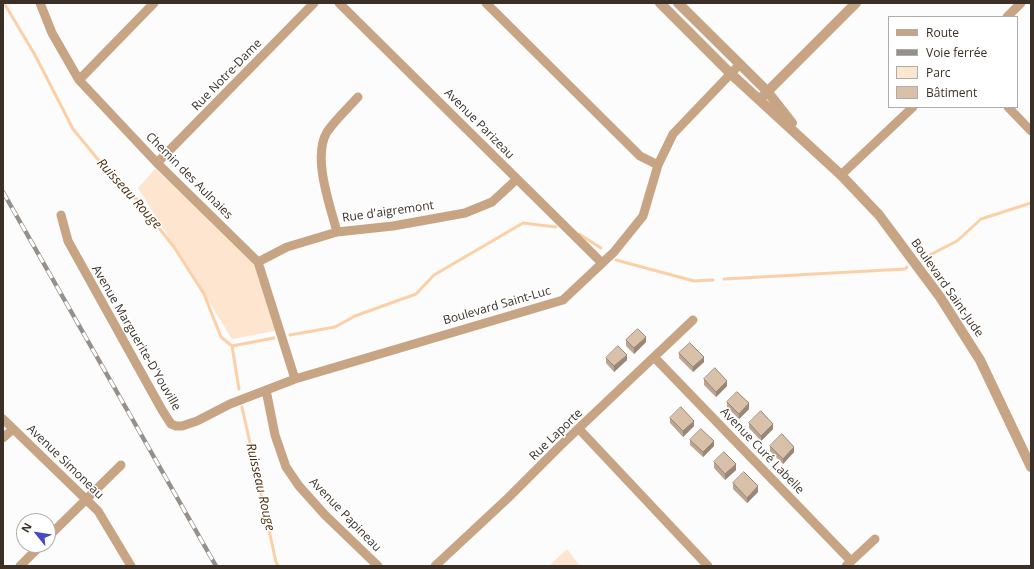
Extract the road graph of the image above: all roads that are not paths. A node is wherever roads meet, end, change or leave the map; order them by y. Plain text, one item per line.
1 (40, 3) edge
2 (154, 3) edge
3 (314, 3) edge
4 (339, 3) edge
5 (486, 3) edge
6 (660, 3) edge
7 (678, 3) edge
8 (1021, 3) edge
9 (853, 4) edge
10 (1008, 16) edge
11 (740, 64) junction
12 (730, 73) junction
13 (79, 80) junction
14 (767, 91) junction
15 (358, 97) dead end
16 (759, 100) junction
17 (911, 108) edge
18 (1009, 108) edge
19 (1031, 131) edge
20 (810, 145) junction
21 (157, 163) junction
22 (658, 165) junction
23 (841, 175) junction
24 (517, 179) junction
25 (61, 215) dead end
26 (337, 232) junction
27 (258, 262) junction
28 (602, 263) junction
29 (693, 320) dead end
30 (654, 357) junction
31 (295, 379) junction
32 (266, 390) junction
33 (3, 419) edge
34 (12, 429) junction
35 (579, 429) junction
36 (3, 438) edge
37 (120, 465) dead end
38 (1031, 467) edge
39 (86, 498) junction
40 (56, 530) edge
41 (875, 539) dead end
42 (33, 553) edge
43 (849, 564) edge
44 (20, 566) edge
45 (131, 566) edge
46 (378, 566) edge
47 (435, 566) edge
48 (708, 566) edge

1 - 13 street, Chemin des Aulnaies
2 - 13 street
3 - 21 street, Rue Notre-Dame
4 - 24 street, Avenue Parizeau
5 - 22 street
6 - 12 street, Boulevard Saint-Jude
7 - 11 street, Boulevard Saint-Jude
8 - 10 street
9 - 14 street
11 - 12 street, Boulevard Saint-Luc
11 - 14 street, Boulevard Saint-Jude
12 - 16 street, Boulevard Saint-Jude
12 - 22 street, Boulevard Saint-Luc
13 - 21 street, Chemin des Aulnaies
14 - 16 street
14 - 20 street, Boulevard Saint-Jude
15 - 26 street
16 - 20 street, Boulevard Saint-Jude
17 - 23 street
18 - 19 street
20 - 23 street, Boulevard Saint-Jude
21 - 27 street, Chemin des Aulnaies
22 - 28 street, Boulevard Saint-Luc
23 - 38 street, Boulevard Saint-Jude
24 - 26 street, Rue d'aigremont
24 - 28 street, Avenue Parizeau
25 - 32 street, Avenue Marguerite-D'Youville
26 - 27 street, Rue d'aigremont
27 - 31 street, Chemin des Aulnaies
28 - 31 street, Boulevard Saint-Luc
29 - 30 street, Rue Laporte
30 - 35 street, Rue Laporte
30 - 43 street, Avenue Curé Labelle
31 - 32 street, Boulevard Saint-Luc
32 - 46 street, Avenue Papineau
33 - 34 street, Avenue Simoneau
34 - 36 street
34 - 39 street, Avenue Simoneau
35 - 47 street, Rue Laporte
35 - 48 street
37 - 39 street
39 - 40 street
39 - 45 street, Avenue Simoneau
41 - 43 street
42 - 44 street

